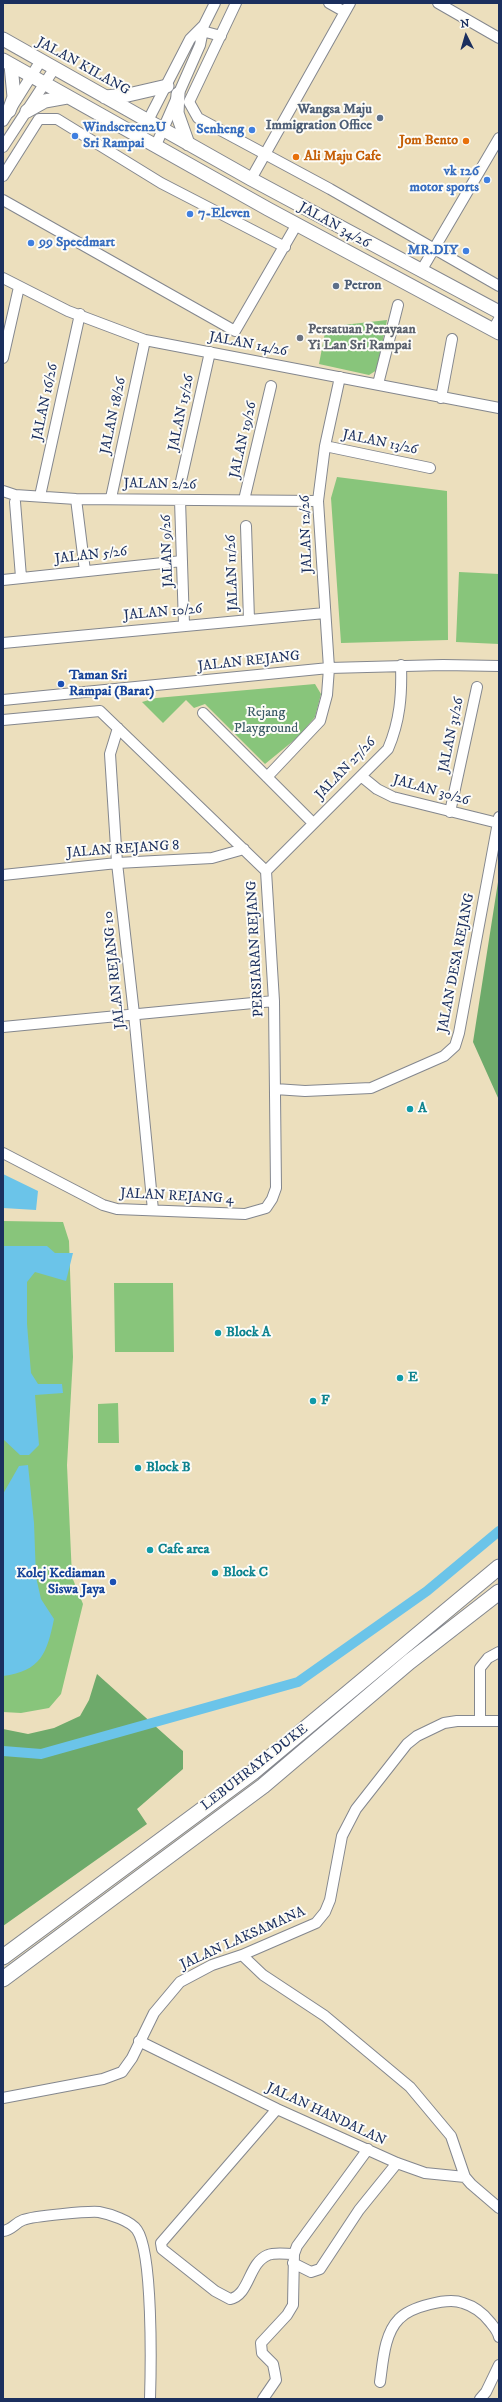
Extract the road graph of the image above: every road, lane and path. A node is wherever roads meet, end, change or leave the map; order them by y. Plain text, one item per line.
1 (215, 3) edge
2 (236, 3) edge
3 (329, 3) edge
4 (438, 3) edge
5 (348, 8) edge
6 (203, 28) junction
7 (221, 36) junction
8 (499, 38) edge
9 (3, 39) edge
10 (40, 62) junction
11 (7, 63) edge
12 (54, 69) junction
13 (31, 77) junction
14 (44, 84) junction
15 (167, 86) junction
16 (178, 94) junction
17 (67, 97) junction
18 (105, 97) junction
19 (27, 111) junction
20 (6, 116) edge
21 (148, 121) junction
22 (163, 130) junction
23 (140, 136) junction
24 (499, 138) edge
25 (188, 144) junction
26 (156, 145) junction
27 (3, 147) edge
28 (264, 156) junction
29 (3, 176) edge
30 (251, 180) junction
31 (3, 200) edge
32 (297, 224) junction
33 (285, 247) junction
34 (434, 250) junction
35 (421, 271) junction
36 (3, 278) edge
37 (499, 286) edge
38 (20, 287) junction
39 (398, 305) dead end
40 (499, 312) edge
41 (80, 314) junction
42 (497, 327) edge
43 (452, 339) dead end
44 (145, 340) junction
45 (210, 352) junction
46 (3, 358) edge
47 (340, 377) junction
48 (378, 384) junction
49 (271, 386) dead end
50 (441, 398) junction
51 (499, 408) edge
52 (325, 446) junction
53 (430, 468) dead end
54 (181, 481) dead end
55 (3, 491) edge
56 (40, 496) junction
57 (111, 498) junction
58 (76, 499) junction
59 (180, 500) junction
60 (244, 500) junction
61 (318, 501) junction
62 (15, 502) dead end
63 (246, 526) dead end
64 (182, 561) junction
65 (85, 571) junction
66 (21, 577) junction
67 (3, 580) edge
68 (325, 613) junction
69 (249, 620) junction
70 (184, 625) junction
71 (3, 643) edge
72 (401, 665) junction
73 (499, 666) edge
74 (329, 668) junction
75 (477, 687) dead end
76 (3, 700) edge
77 (203, 713) dead end
78 (3, 720) edge
79 (118, 728) junction
80 (361, 776) junction
81 (267, 777) junction
82 (450, 812) junction
83 (498, 820) edge
84 (314, 823) junction
85 (244, 849) junction
86 (117, 863) junction
87 (266, 871) junction
88 (3, 875) edge
89 (274, 1001) junction
90 (134, 1014) junction
91 (3, 1027) edge
92 (275, 1089) junction
93 (3, 1153) edge
94 (152, 1193) junction
95 (266, 1208) joint
96 (135, 1210) junction
97 (157, 1210) junction
98 (499, 1567) edge
99 (499, 1592) edge
100 (499, 1652) edge
101 (480, 1721) junction
102 (499, 1721) edge
103 (242, 1955) junction
104 (3, 1958) edge
105 (3, 1979) edge
106 (139, 2041) junction
107 (3, 2098) edge
108 (277, 2109) junction
109 (368, 2150) junction
110 (397, 2162) junction
111 (465, 2177) junction
112 (499, 2208) edge
113 (3, 2231) edge
114 (293, 2258) junction
115 (499, 2337) edge
116 (499, 2365) edge
117 (380, 2382) dead end
118 (150, 2399) edge
119 (263, 2399) edge
120 (480, 2399) edge

1 - 6 street
2 - 7 street
3 - 5 street
4 - 8 street
5 - 28 street
6 - 7 street
6 - 15 street
6 - 16 street
7 - 28 street
9 - 10 main road, JALAN KILANG
10 - 12 main road, JALAN KILANG
10 - 13 street
11 - 13 main road
11 - 20 main road
12 - 14 street
12 - 18 main road, JALAN KILANG
13 - 14 main road
13 - 20 street
14 - 17 main road
14 - 19 street
15 - 18 main road
15 - 21 street
16 - 22 street
16 - 25 main road
17 - 19 main road
17 - 23 main road
18 - 21 main road, JALAN KILANG
19 - 27 street
21 - 22 main road, JALAN KILANG
21 - 23 street
22 - 25 main road, JALAN 34/26
22 - 26 street
23 - 26 main road, JALAN 34/26
24 - 34 street
25 - 30 main road, JALAN 34/26
26 - 32 main road, JALAN 34/26
28 - 30 street
28 - 34 street
29 - 33 street
30 - 35 main road, JALAN 34/26
31 - 33 street
32 - 33 street
32 - 42 main road, JALAN 34/26
34 - 35 street
34 - 37 street
35 - 40 main road, JALAN 34/26
36 - 38 street, JALAN 14/26
38 - 41 street, JALAN 14/26
38 - 46 street
39 - 48 street
41 - 44 street, JALAN 14/26
41 - 56 street, JALAN 16/26
43 - 50 street
44 - 45 street, JALAN 14/26
44 - 57 street, JALAN 18/26
45 - 47 street, JALAN 14/26
45 - 54 street, JALAN 15/26
47 - 48 street, JALAN 14/26
47 - 52 street, JALAN 12/26
48 - 50 street, JALAN 14/26
49 - 60 street, JALAN 19/26
50 - 51 street, JALAN 14/26
52 - 53 street, JALAN 13/26
52 - 61 street, JALAN 12/26
55 - 56 street, JALAN 2/26
56 - 58 street, JALAN 2/26
57 - 58 street, JALAN 2/26
57 - 59 street, JALAN 2/26
58 - 65 street
59 - 60 street, JALAN 2/26
59 - 64 street, JALAN 9/26
60 - 61 street, JALAN 2/26
61 - 68 street, JALAN 12/26
62 - 66 street
63 - 69 street, JALAN 11/26
64 - 65 street, JALAN 5/26
64 - 70 street, JALAN 9/26
65 - 66 street, JALAN 5/26
66 - 67 street, JALAN 5/26
68 - 69 street, JALAN 10/26
68 - 74 street, JALAN 12/26
69 - 70 street, JALAN 10/26
70 - 71 street, JALAN 10/26
72 - 73 street, JALAN REJANG
72 - 74 street, JALAN REJANG
72 - 80 street, JALAN 27/26
74 - 76 street, JALAN REJANG
74 - 81 street, JALAN 12/26
75 - 82 street, JALAN 31/26
77 - 81 street
78 - 79 street, PERSIARAN REJANG
79 - 85 street, PERSIARAN REJANG
79 - 86 street, JALAN REJANG 10
80 - 82 street, JALAN 30/26
80 - 84 street, JALAN 27/26
81 - 84 street
82 - 83 street, JALAN 30/26
83 - 92 street, JALAN DESA REJANG
84 - 87 street, JALAN 27/26
85 - 86 street, JALAN REJANG 8
85 - 87 street, PERSIARAN REJANG
86 - 88 street, JALAN REJANG 8
86 - 90 street, JALAN REJANG 10
87 - 89 street, PERSIARAN REJANG
89 - 90 street
89 - 92 street, PERSIARAN REJANG
90 - 91 street
90 - 94 street, JALAN REJANG 10
92 - 95 street, PERSIARAN REJANG
93 - 96 street, JALAN REJANG 4
94 - 96 street
94 - 97 street
95 - 97 street, JALAN REJANG 4
96 - 97 street, JALAN REJANG 4
98 - 104 highway, LEBUHRAYA DUKE
99 - 105 highway, LEBUHRAYA DUKE
100 - 101 street
101 - 102 street, JALAN LAKSAMANA
101 - 103 street, JALAN LAKSAMANA
103 - 106 street, JALAN LAKSAMANA
103 - 111 street
106 - 107 street, JALAN LAKSAMANA
106 - 108 street, JALAN HANDALAN
108 - 109 street, JALAN HANDALAN
108 - 114 street
109 - 110 street, JALAN HANDALAN
109 - 114 street
110 - 111 street, JALAN HANDALAN
110 - 114 street
111 - 112 street
113 - 118 street
114 - 119 street
115 - 117 street
116 - 120 street

